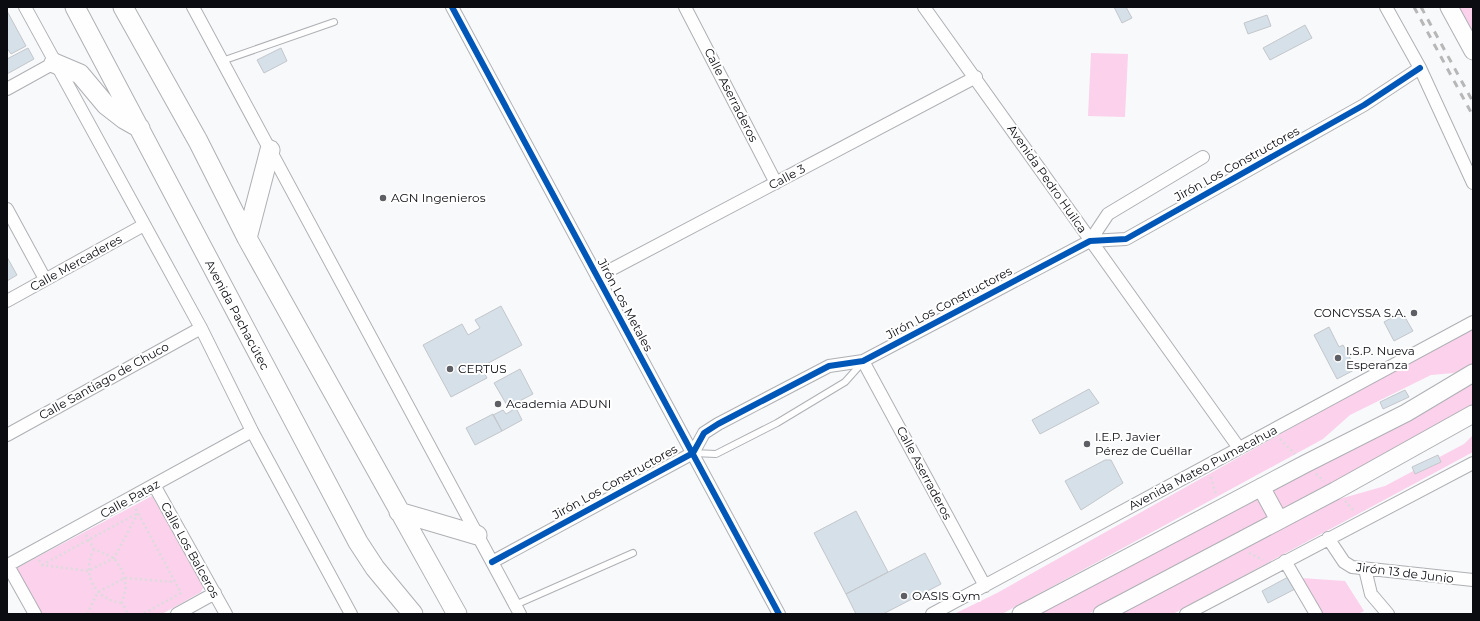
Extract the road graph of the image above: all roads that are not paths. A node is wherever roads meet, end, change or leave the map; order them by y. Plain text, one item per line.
1 (25, 7) edge
2 (75, 7) edge
3 (123, 7) edge
4 (193, 7) edge
5 (452, 7) edge
6 (685, 7) edge
7 (924, 7) edge
8 (1386, 7) edge
9 (1449, 7) edge
10 (334, 22) dead end
11 (1473, 51) edge
12 (222, 61) junction
13 (54, 63) junction
14 (1420, 68) junction
15 (976, 77) junction
16 (7, 89) edge
17 (141, 129) junction
18 (270, 150) junction
19 (1203, 157) dead end
20 (776, 183) junction
21 (1473, 183) edge
22 (7, 209) edge
23 (144, 225) junction
24 (247, 238) junction
25 (1090, 241) junction
26 (597, 277) junction
27 (45, 280) junction
28 (7, 301) edge
29 (1473, 322) edge
30 (201, 328) junction
31 (863, 361) junction
32 (1473, 373) edge
33 (1473, 414) edge
34 (252, 432) junction
35 (7, 435) edge
36 (1239, 448) junction
37 (693, 452) junction
38 (1473, 463) edge
39 (154, 485) junction
40 (1261, 487) junction
41 (399, 512) junction
42 (1279, 520) junction
43 (477, 535) junction
44 (1328, 538) junction
45 (633, 553) dead end
46 (492, 562) junction
47 (1280, 564) junction
48 (7, 565) edge
49 (1365, 569) junction
50 (1473, 580) edge
51 (985, 586) junction
52 (215, 593) junction
53 (518, 610) edge
54 (1206, 610) edge
55 (35, 614) edge
56 (177, 614) edge
57 (226, 614) edge
58 (351, 614) edge
59 (413, 614) edge
60 (457, 614) edge
61 (779, 614) edge
62 (932, 614) edge
63 (1021, 614) edge
64 (1102, 614) edge
65 (1186, 614) edge
66 (1316, 614) edge
67 (1388, 614) edge

1 - 13 street
2 - 17 main road, Avenida Pachacútec
3 - 24 main road
4 - 12 street
5 - 26 street, Jirón Los Metales
6 - 20 street, Calle Aserraderos
7 - 15 street, Avenida Pedro Huilca
8 - 14 street
9 - 11 main road
10 - 12 lane
12 - 18 street
13 - 16 street
13 - 17 main road
13 - 23 street
14 - 21 street
14 - 25 street, Jirón Los Constructores
15 - 20 street, Calle 3
15 - 25 street, Avenida Pedro Huilca
17 - 59 main road, Avenida Pachacútec
18 - 24 main road
18 - 43 street
19 - 25 street
20 - 26 street, Calle 3
22 - 27 street
23 - 27 street, Calle Mercaderes
23 - 30 street
24 - 41 main road
25 - 31 street, Jirón Los Constructores
25 - 36 street, Avenida Pedro Huilca
26 - 37 street, Jirón Los Metales
27 - 28 street, Calle Mercaderes
29 - 36 street, Avenida Mateo Pumacahua
30 - 34 street
30 - 35 street, Calle Santiago de Chuco
31 - 37 street, Jirón Los Constructores
31 - 37 lane
31 - 51 street, Calle Aserraderos
32 - 40 main road
33 - 42 main road
34 - 39 street, Calle Pataz
34 - 58 street
36 - 51 street, Avenida Mateo Pumacahua
37 - 46 street, Jirón Los Constructores
37 - 61 street, Jirón Los Metales
38 - 44 street
39 - 48 street, Calle Pataz
39 - 52 street, Calle Los Balceros
40 - 42 main road
40 - 63 main road
41 - 43 main road
41 - 60 main road
42 - 64 main road
43 - 46 street
44 - 47 street
44 - 49 street, Jirón 13 de Junio
45 - 53 lane
46 - 53 street
47 - 54 street
47 - 66 street
48 - 55 street
49 - 50 street, Jirón 13 de Junio
49 - 67 street
51 - 62 street, Avenida Mateo Pumacahua
52 - 56 street
52 - 57 street, Calle Los Balceros
54 - 65 street

